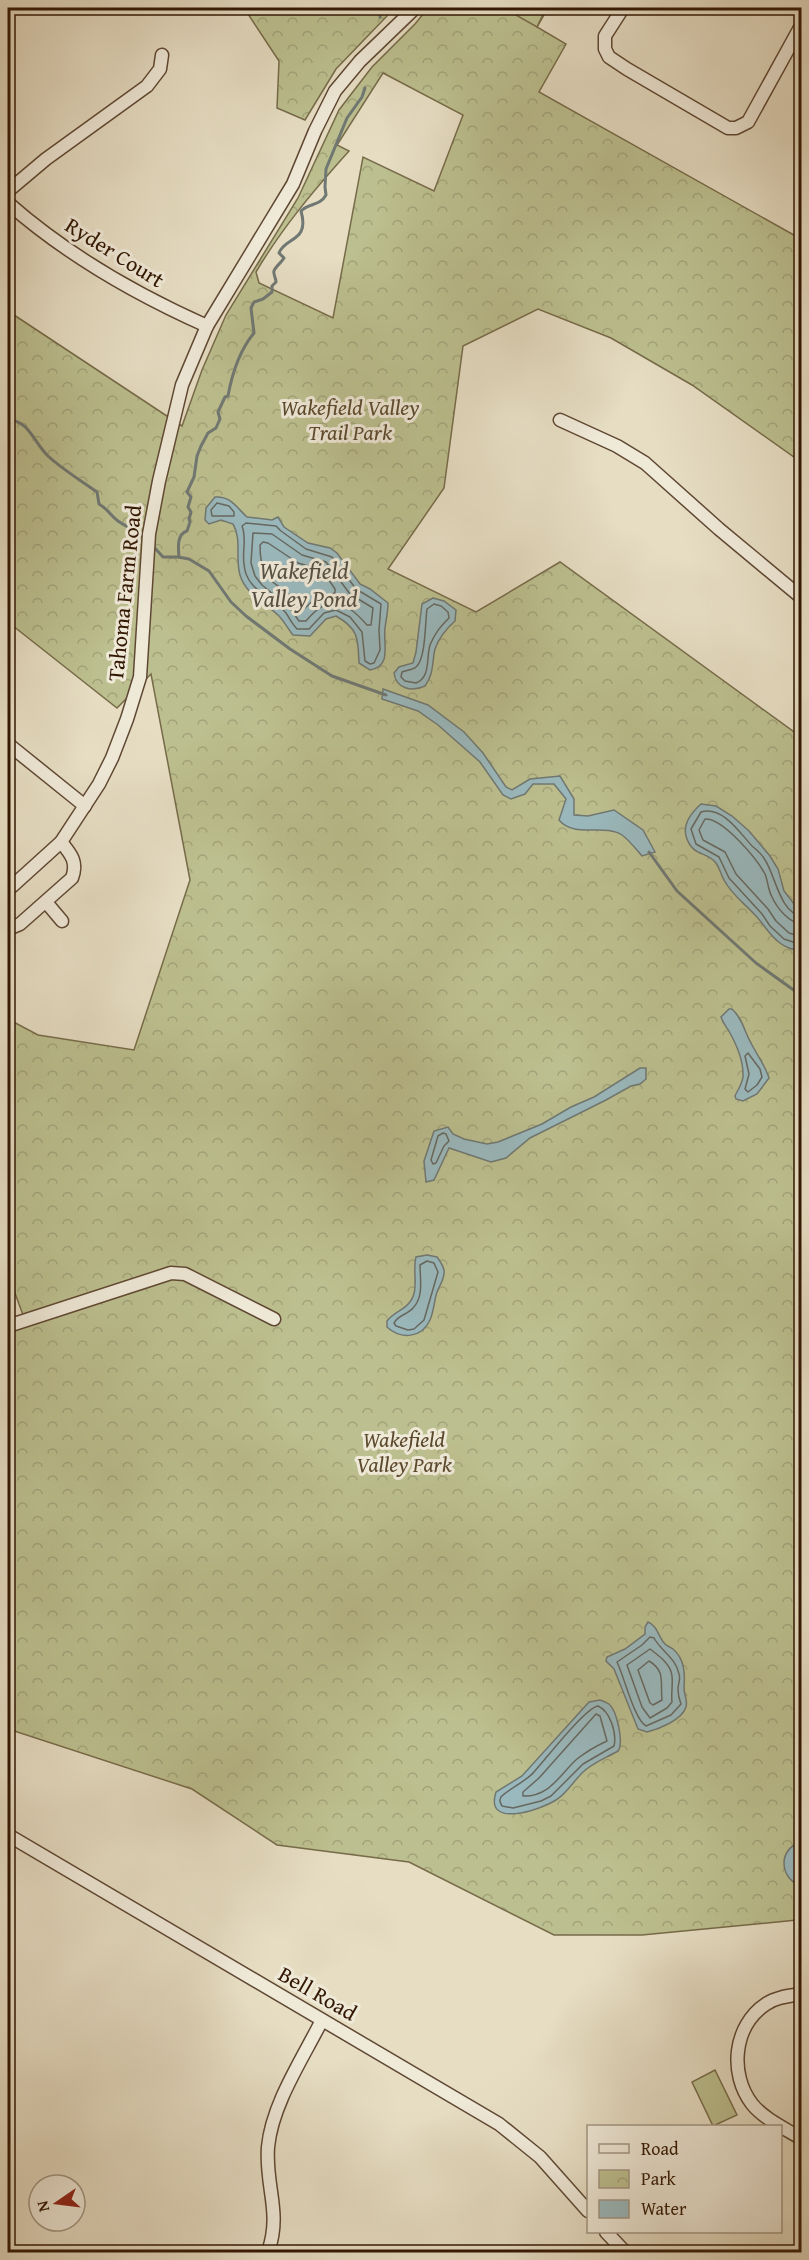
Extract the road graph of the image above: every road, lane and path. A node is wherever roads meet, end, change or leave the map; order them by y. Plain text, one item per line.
1 (415, 8) edge
2 (623, 8) edge
3 (801, 24) edge
4 (162, 55) dead end
5 (8, 191) edge
6 (8, 203) edge
7 (207, 326) junction
8 (560, 420) dead end
9 (801, 598) edge
10 (8, 744) edge
11 (85, 806) junction
12 (61, 842) junction
13 (8, 890) edge
14 (46, 902) junction
15 (62, 921) dead end
16 (8, 929) edge
17 (274, 1319) dead end
18 (8, 1326) edge
19 (8, 1835) edge
20 (801, 1994) edge
21 (322, 2020) junction
22 (781, 2125) edge
23 (782, 2126) edge
24 (801, 2139) edge
25 (587, 2210) edge
26 (607, 2233) edge
27 (268, 2253) edge
28 (625, 2253) edge

1 - 7 street, Tahoma Farm Road
2 - 3 street
4 - 5 street
6 - 7 street, Ryder Court
7 - 11 street, Tahoma Farm Road
8 - 9 street
10 - 11 street
11 - 12 street, Tahoma Farm Road
12 - 13 street, Tahoma Farm Road
12 - 14 street
14 - 15 street
14 - 16 street
17 - 18 street
19 - 21 street, Bell Road
20 - 22 street
21 - 25 street, Bell Road
21 - 27 street
23 - 24 street
26 - 28 street

